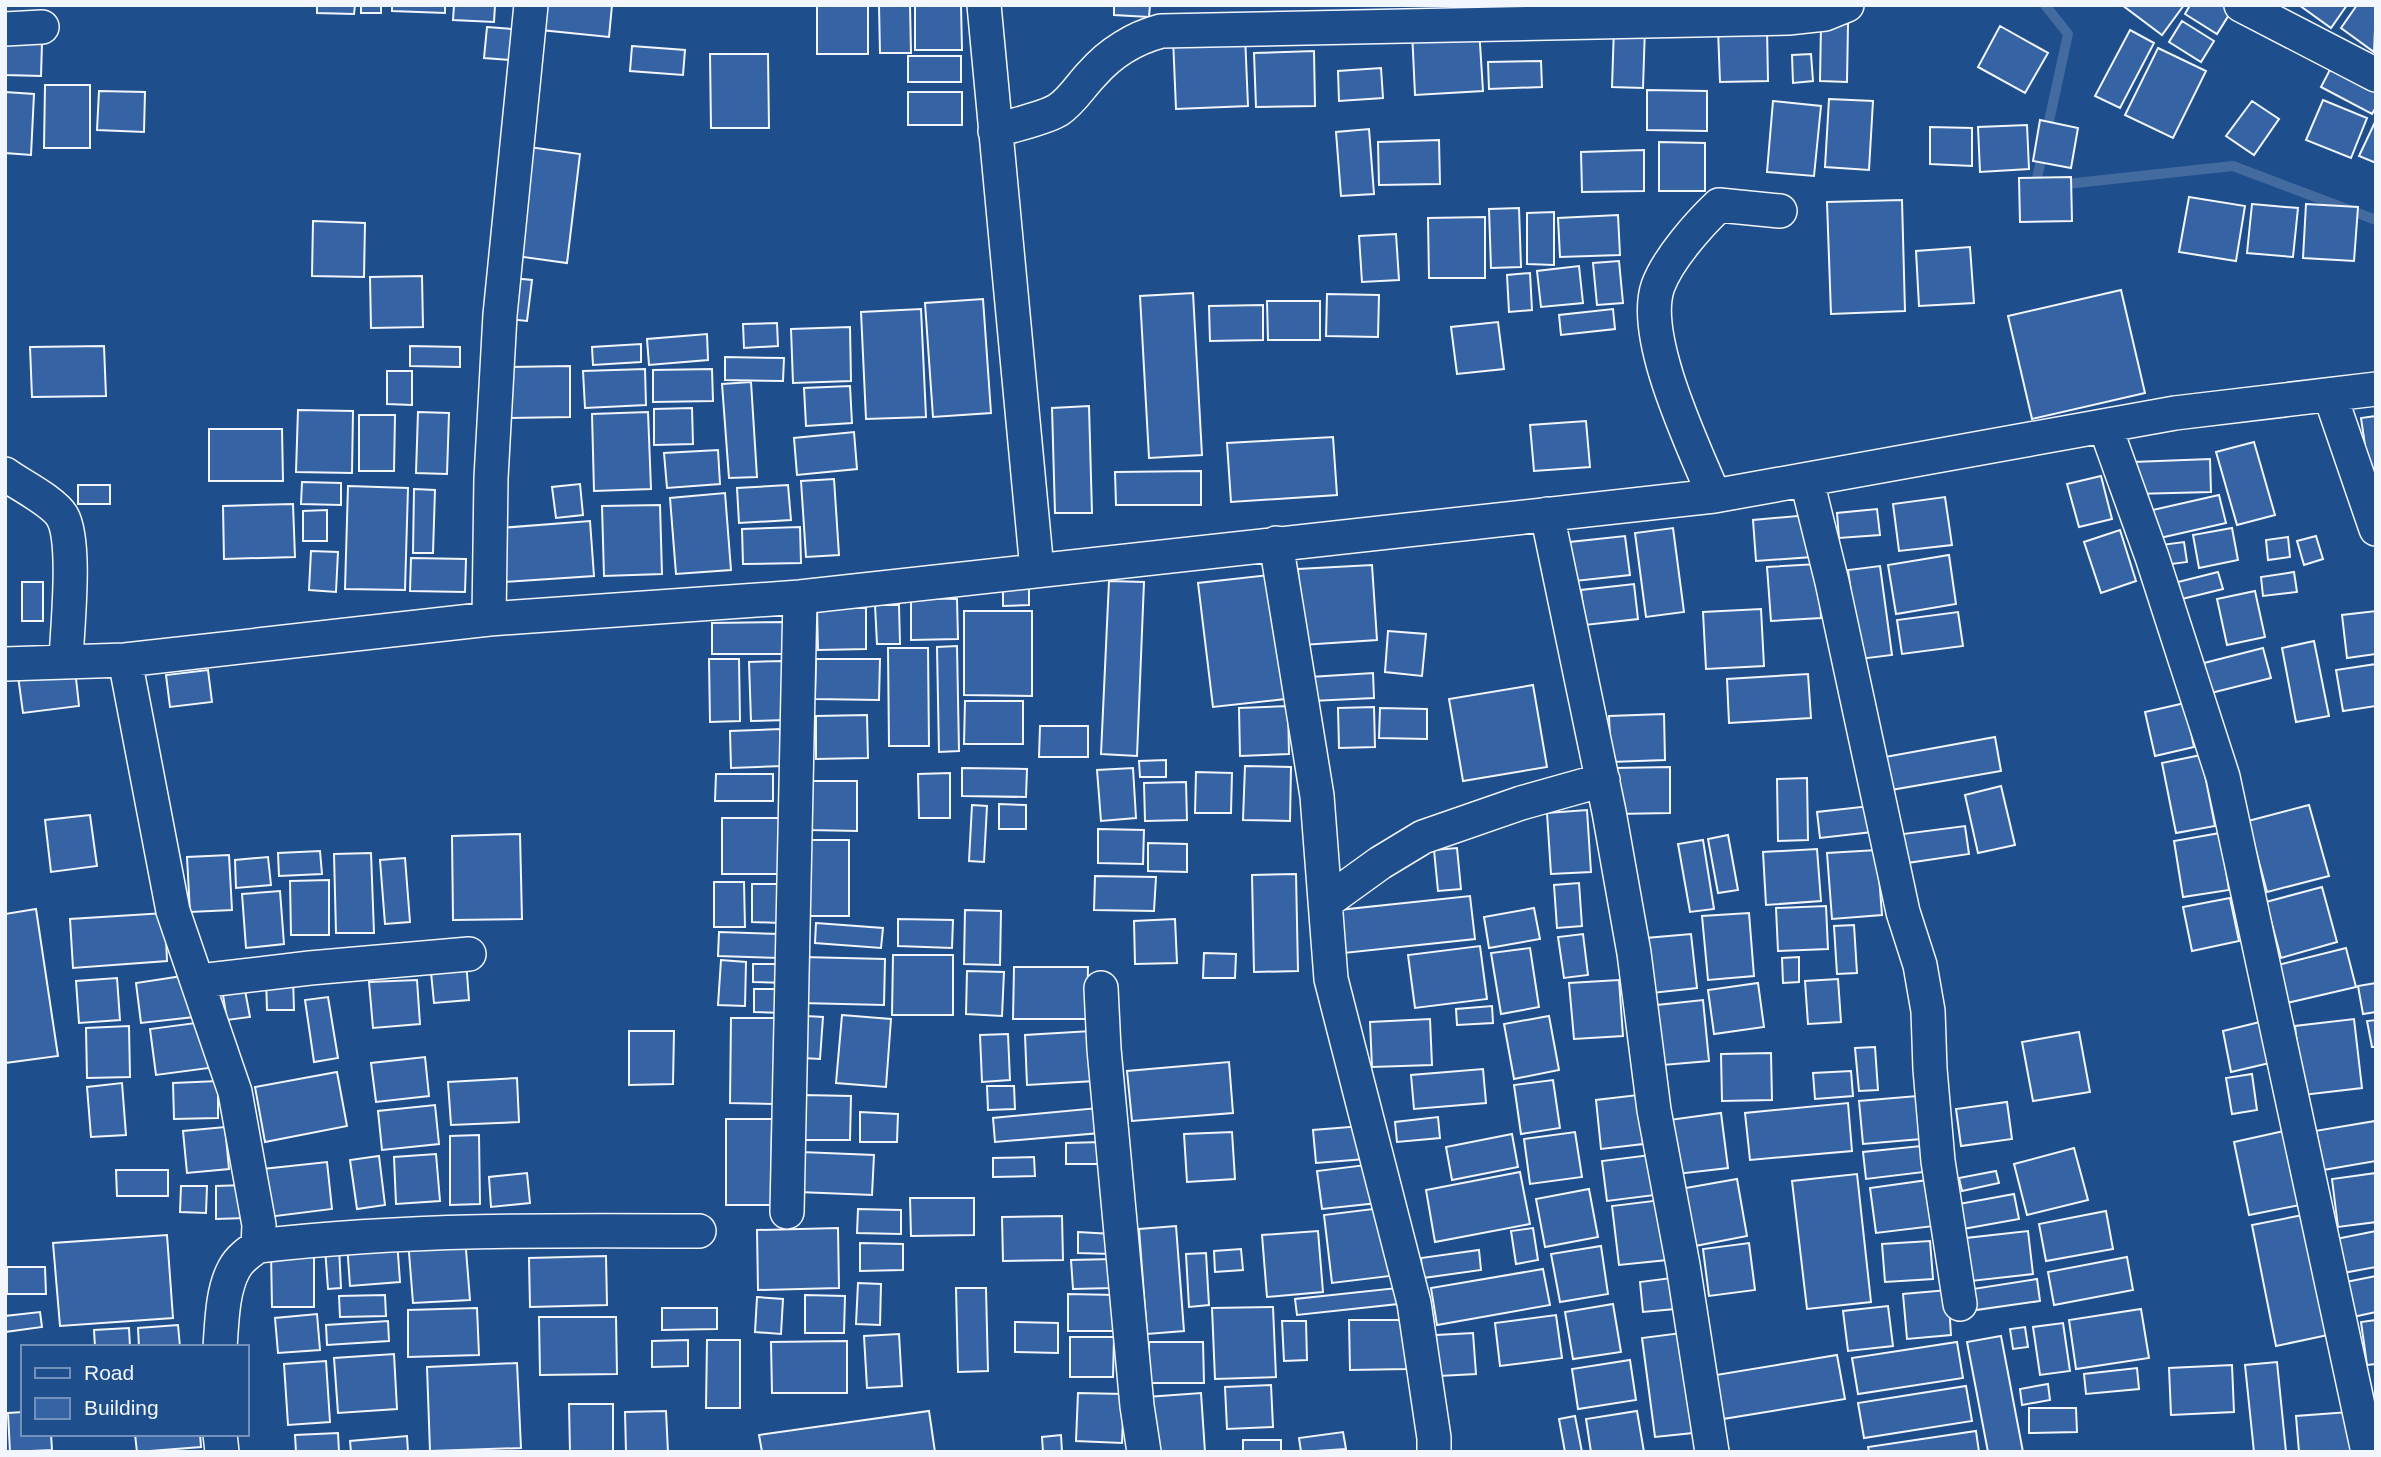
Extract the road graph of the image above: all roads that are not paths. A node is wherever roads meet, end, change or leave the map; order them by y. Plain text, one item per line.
1 (531, 5) edge
2 (984, 5) edge
3 (1847, 5) edge
4 (2241, 5) edge
5 (42, 27) dead end
6 (5, 29) edge
7 (2376, 75) edge
8 (995, 131) junction
9 (1780, 211) dead end
10 (2376, 390) edge
11 (2330, 395) junction
12 (2105, 426) junction
13 (5, 474) edge
14 (1807, 481) junction
15 (1714, 496) junction
16 (1547, 513) junction
17 (2376, 529) edge
18 (1276, 543) junction
19 (1037, 570) junction
20 (800, 597) junction
21 (489, 620) junction
22 (125, 660) junction
23 (66, 661) junction
24 (5, 664) edge
25 (1603, 780) junction
26 (1326, 902) junction
27 (469, 954) dead end
28 (199, 981) junction
29 (1101, 988) dead end
30 (787, 1212) dead end
31 (699, 1231) dead end
32 (258, 1246) junction
33 (1960, 1304) dead end
34 (220, 1345) edge
35 (1144, 1452) edge
36 (1434, 1452) edge
37 (1712, 1452) edge
38 (2368, 1452) edge

1 - 21 street
2 - 8 street
3 - 8 street
4 - 7 street
5 - 6 street
8 - 19 street
9 - 15 street
10 - 11 street
11 - 12 street
11 - 17 street
12 - 14 street
12 - 38 street
13 - 23 street
14 - 15 street
14 - 33 street
15 - 16 street
16 - 18 street
16 - 25 street
18 - 19 street
18 - 26 street
19 - 20 street
20 - 21 street
20 - 30 street
21 - 22 street
22 - 23 street
22 - 28 street
23 - 24 street
25 - 26 street
25 - 37 street
26 - 36 street
27 - 28 street
28 - 32 street
29 - 35 street
31 - 32 street
32 - 34 street

